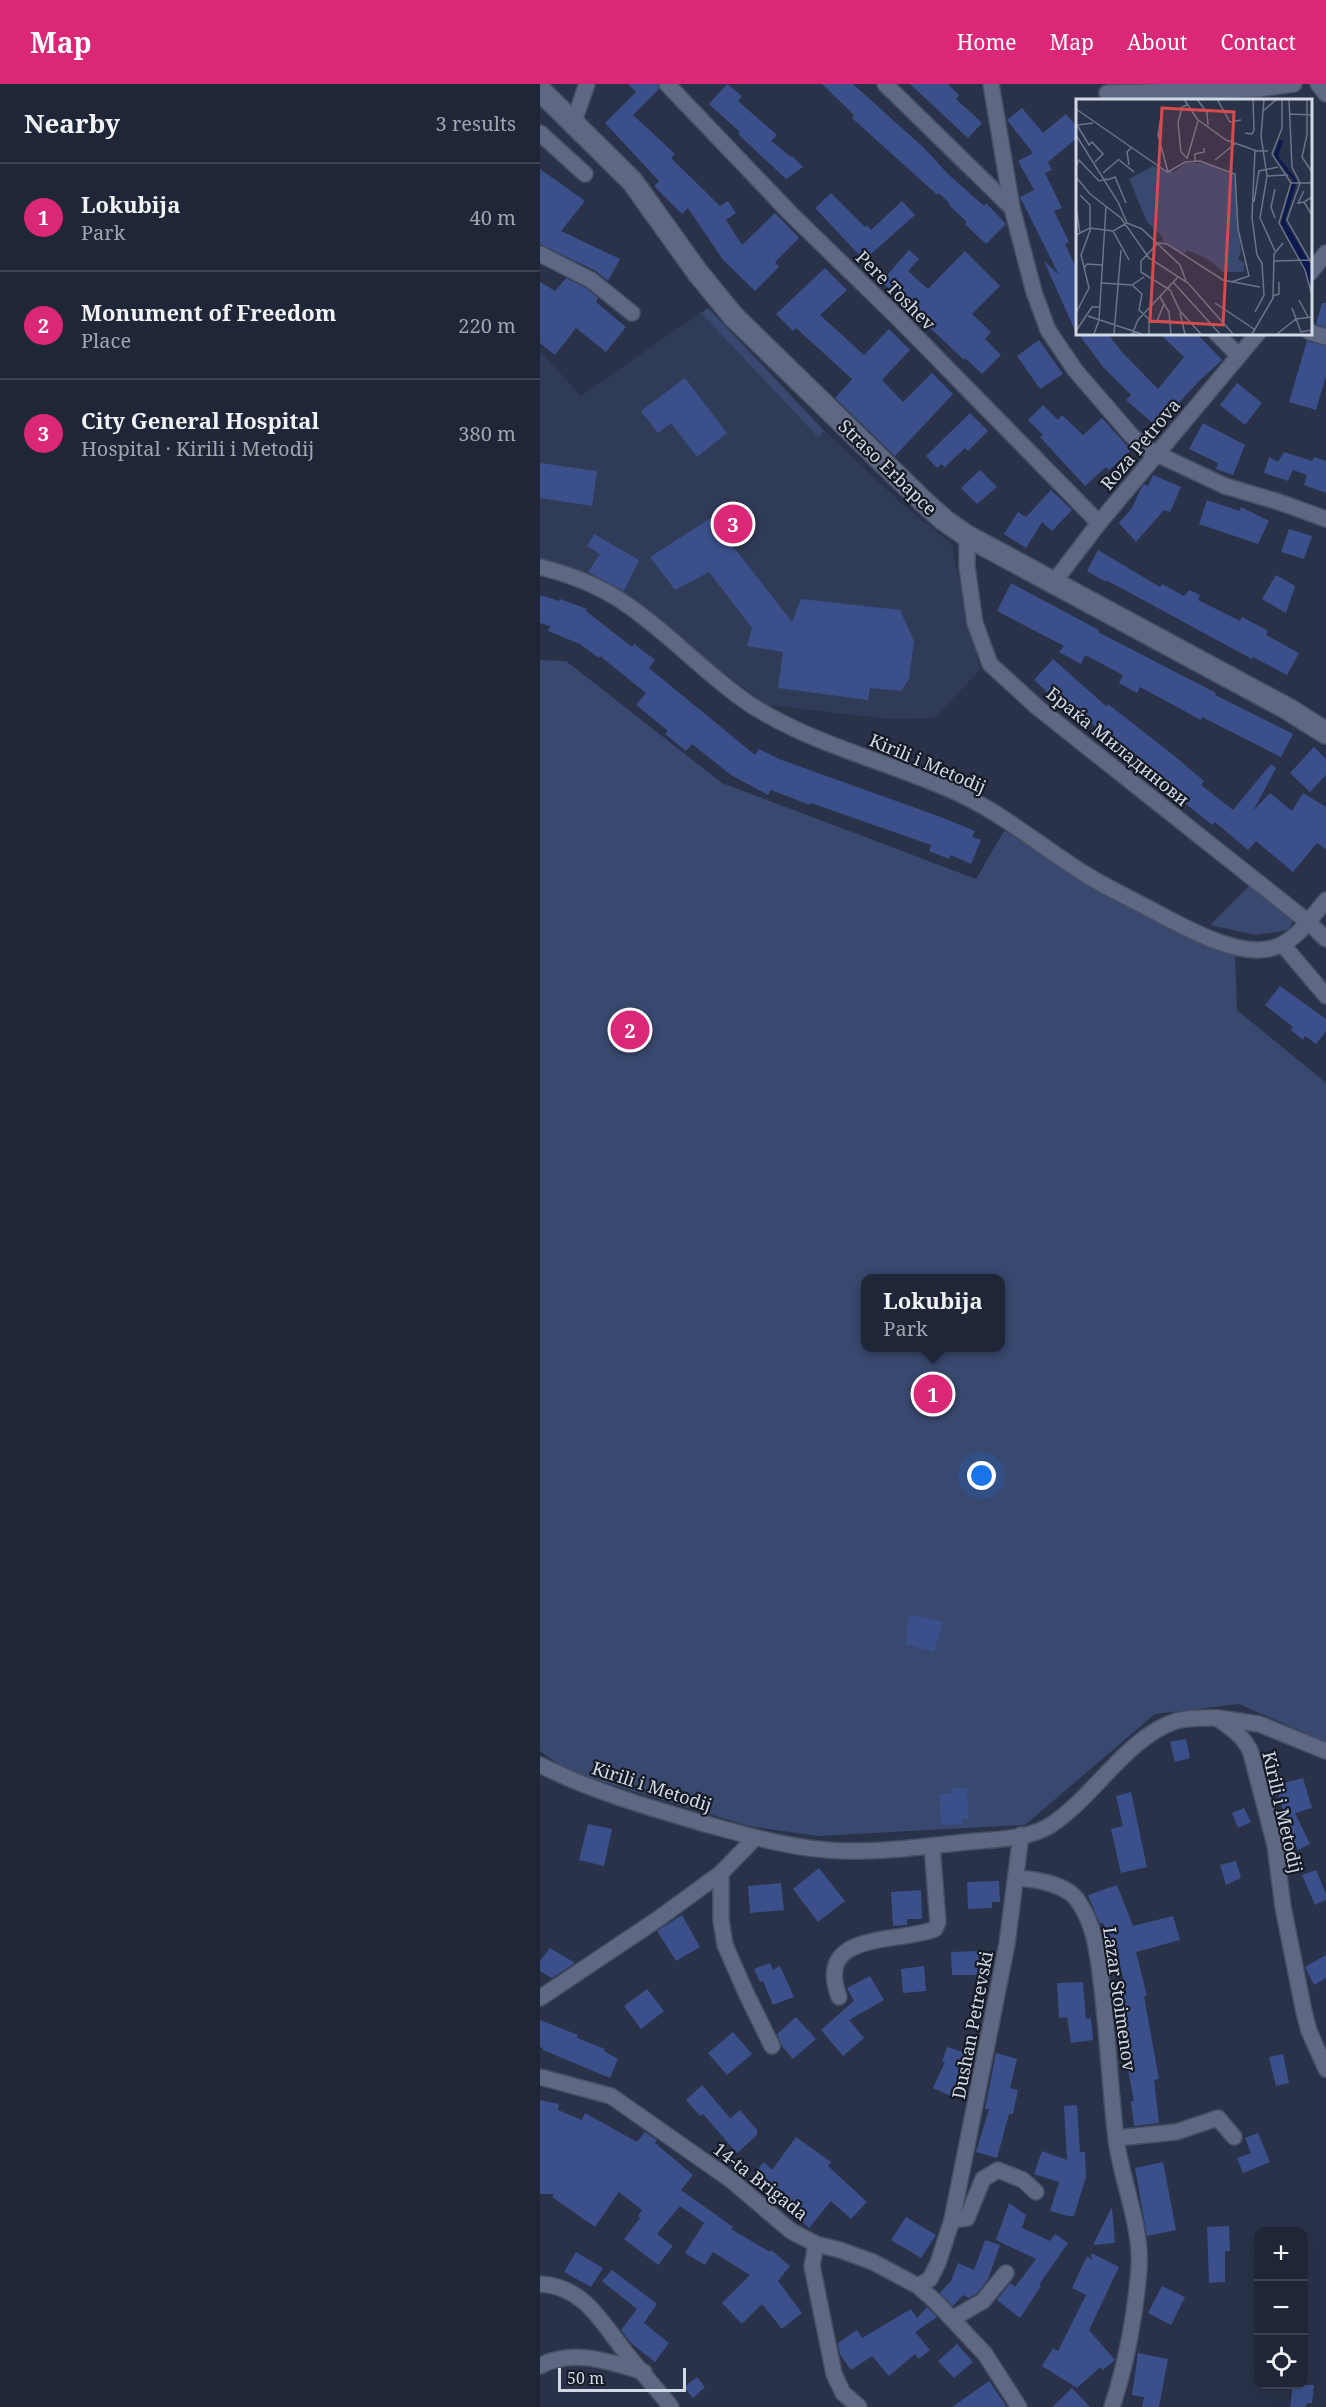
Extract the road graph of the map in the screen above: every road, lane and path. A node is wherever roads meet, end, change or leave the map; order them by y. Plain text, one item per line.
1 (587, 84) edge
2 (667, 84) edge
3 (885, 84) edge
4 (991, 84) edge
5 (1287, 84) edge
6 (1318, 84) edge
7 (540, 90) edge
8 (1107, 92) edge
9 (1326, 94) edge
10 (1256, 95) edge
11 (574, 121) junction
12 (540, 133) edge
13 (585, 174) dead end
14 (1012, 208) junction
15 (1326, 253) edge
16 (540, 254) edge
17 (1311, 272) edge
18 (632, 313) dead end
19 (1311, 332) edge
20 (1217, 334) edge
21 (1257, 334) edge
22 (1326, 337) edge
23 (1238, 355) junction
24 (1157, 454) junction
25 (1326, 519) edge
26 (1099, 524) junction
27 (967, 536) junction
28 (540, 567) edge
29 (1054, 582) junction
30 (1326, 733) edge
31 (1326, 900) edge
32 (1308, 922) junction
33 (1326, 939) edge
34 (1283, 945) junction
35 (1326, 996) edge
36 (1217, 1718) junction
37 (1326, 1751) edge
38 (540, 1765) edge
39 (1021, 1835) junction
40 (755, 1838) junction
41 (932, 1846) junction
42 (721, 1873) junction
43 (1016, 1878) junction
44 (839, 1996) dead end
45 (540, 1998) edge
46 (772, 2046) dead end
47 (1326, 2069) edge
48 (540, 2077) edge
49 (1234, 2137) dead end
50 (1116, 2138) junction
51 (1036, 2192) dead end
52 (952, 2220) junction
53 (816, 2244) junction
54 (1006, 2273) dead end
55 (540, 2284) edge
56 (918, 2286) junction
57 (952, 2319) junction
58 (540, 2366) edge
59 (644, 2372) junction
60 (671, 2407) edge
61 (859, 2407) edge
62 (1019, 2407) edge
63 (1112, 2407) edge

1 - 11 street
2 - 26 street, Pere Toshev
3 - 14 street
4 - 14 street
5 - 10 street
6 - 9 street
7 - 11 main road, Straso Erbapce
8 - 10 street
11 - 27 main road, Straso Erbapce
12 - 13 street
14 - 24 street
15 - 17 street
16 - 18 street
19 - 22 street
20 - 23 street
21 - 23 street, Roza Petrova
23 - 24 street, Roza Petrova
24 - 25 street
24 - 26 street, Roza Petrova
26 - 29 street, Roza Petrova
27 - 29 main road, Straso Erbapce
27 - 32 street, Браќа Миладинови
28 - 34 street, Kirili i Metodij
29 - 30 main road, Straso Erbapce
31 - 32 street
32 - 33 street, Браќа Миладинови
32 - 34 street
34 - 35 street
36 - 37 street
36 - 39 street, Kirili i Metodij
36 - 47 street, Kirili i Metodij
38 - 40 street, Kirili i Metodij
39 - 41 street, Kirili i Metodij
39 - 43 street, Dushan Petrevski
40 - 41 street, Kirili i Metodij
40 - 42 street
41 - 44 street
42 - 45 street
42 - 46 street
43 - 50 street, Lazar Stoimenov
43 - 52 street, Dushan Petrevski
48 - 53 street, 14-ta Brigada
49 - 50 street
50 - 63 street, Lazar Stoimenov
51 - 52 street
52 - 56 street, Dushan Petrevski
53 - 56 street, 14-ta Brigada
53 - 61 street
54 - 57 street
55 - 59 street
56 - 57 street, 14-ta Brigada
57 - 62 street, 14-ta Brigada
58 - 59 street
59 - 60 street

